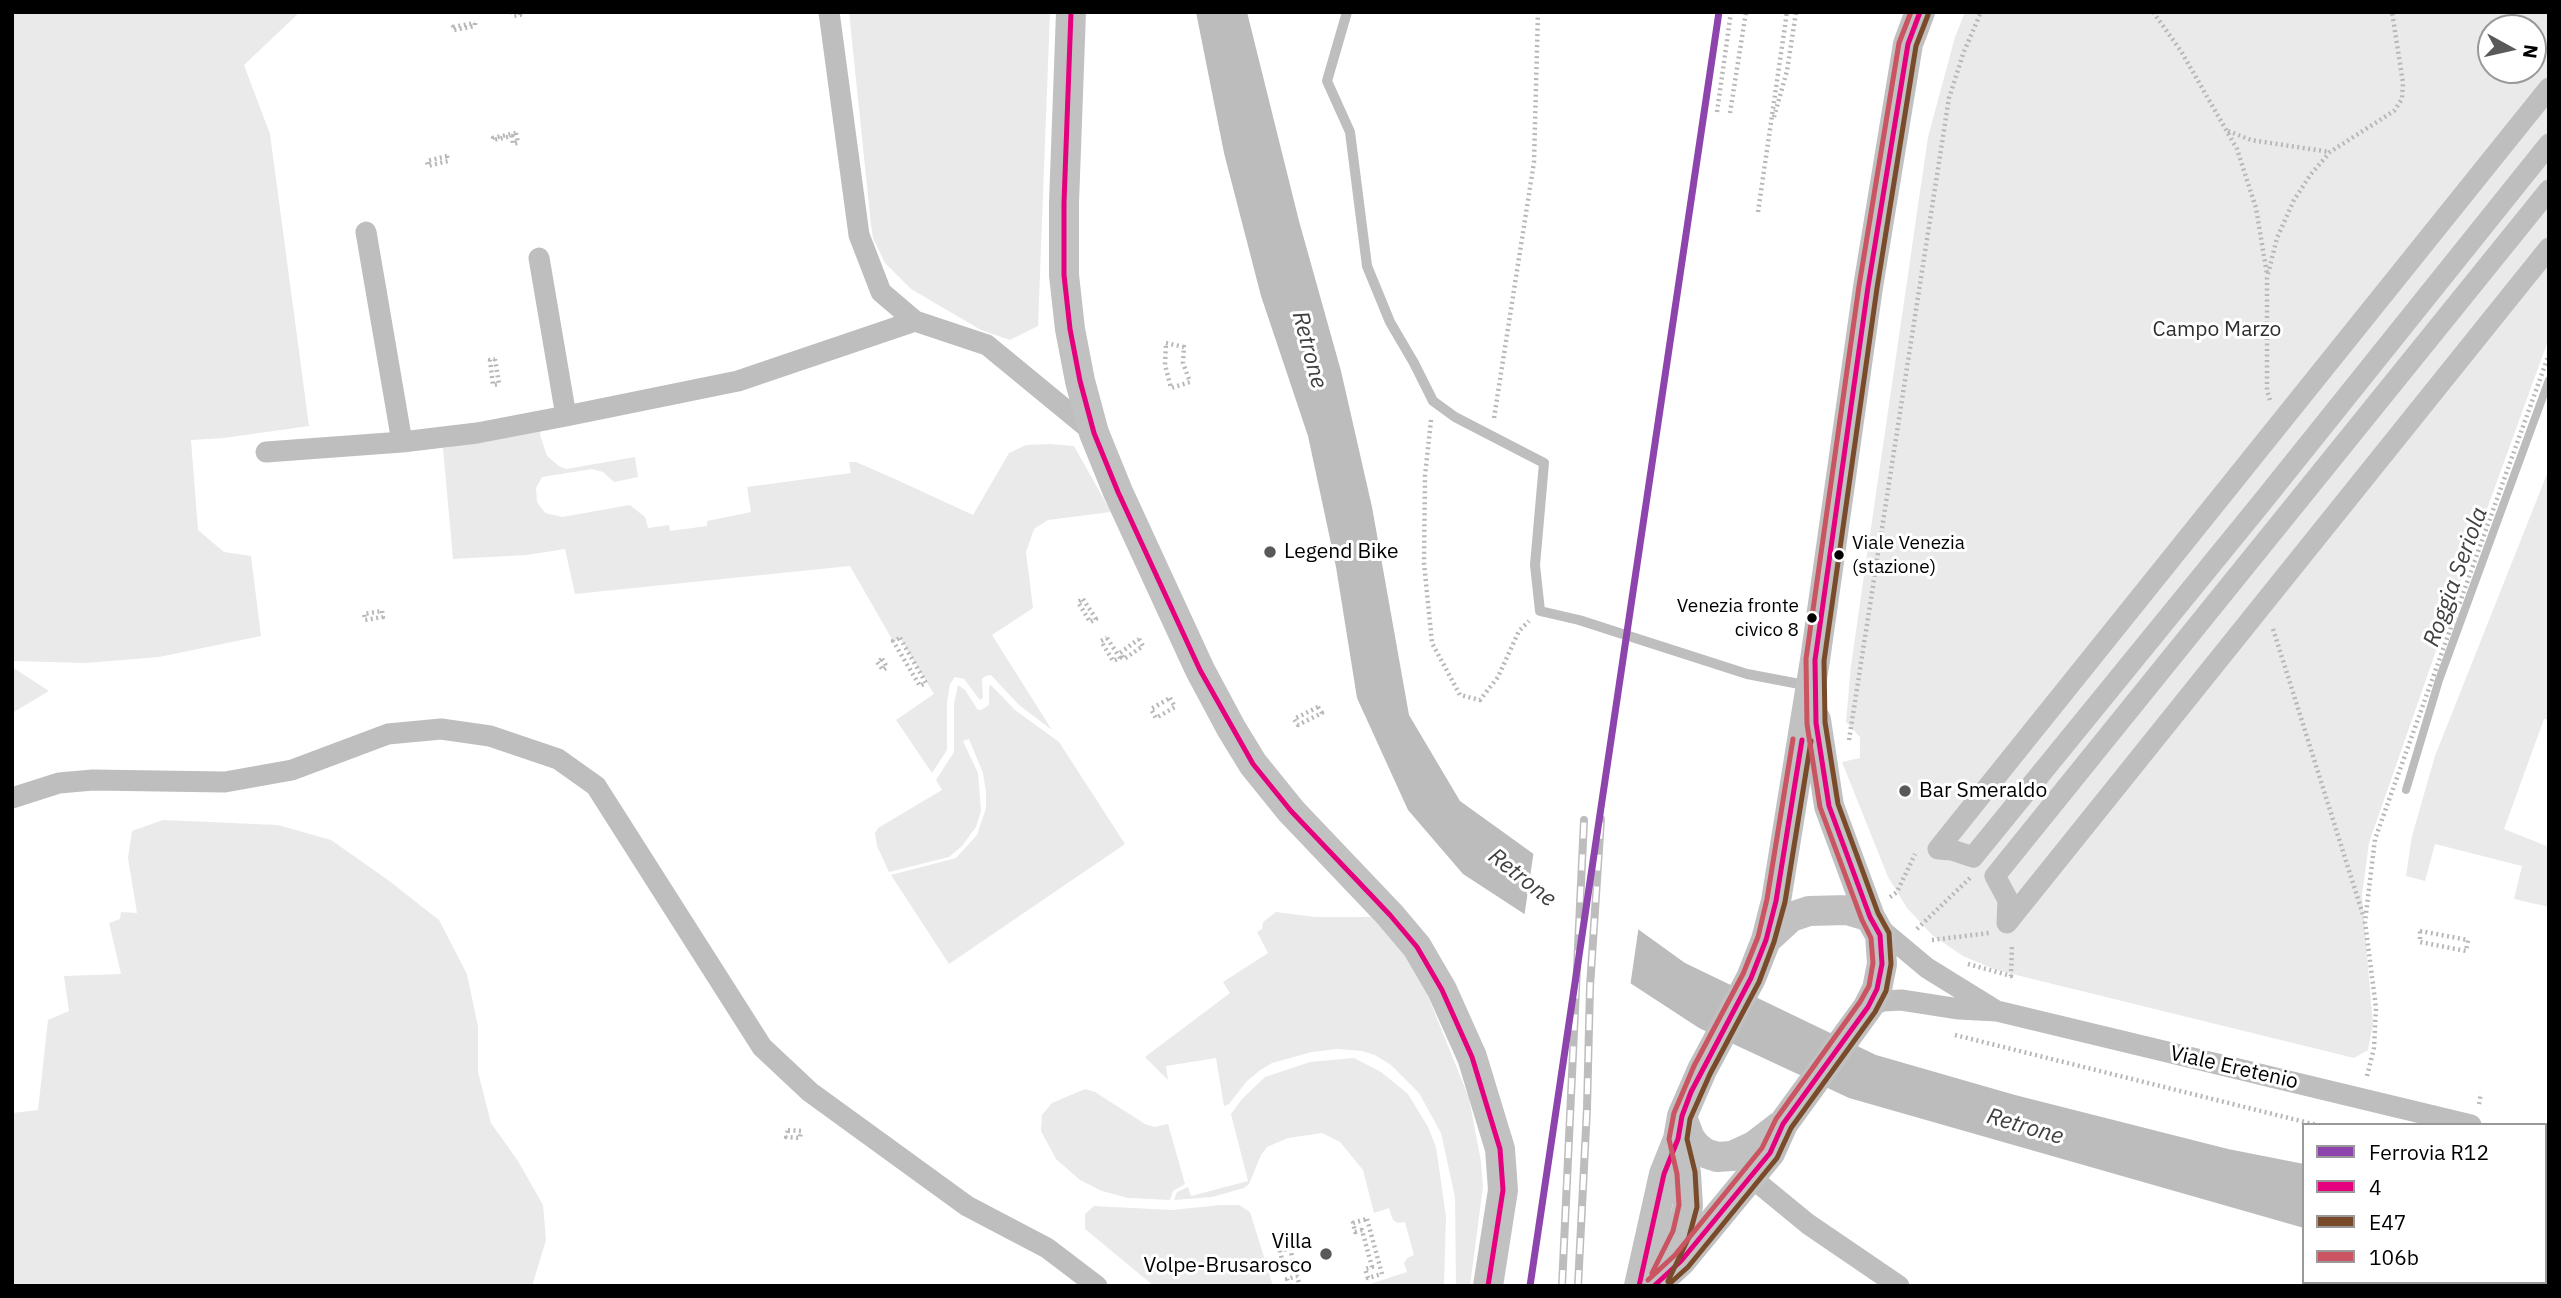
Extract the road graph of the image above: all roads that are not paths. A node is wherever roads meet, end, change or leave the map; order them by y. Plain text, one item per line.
1 (830, 12) edge
2 (1071, 12) edge
3 (1347, 12) edge
4 (1920, 12) edge
5 (2549, 88) edge
6 (2549, 144) edge
7 (2549, 190) edge
8 (366, 232) dead end
9 (2549, 248) edge
10 (539, 258) dead end
11 (915, 321) junction
12 (566, 416) junction
13 (1094, 433) junction
14 (402, 442) junction
15 (266, 452) dead end
16 (1813, 673) junction
17 (12, 798) edge
18 (1881, 917) junction
19 (1766, 940) junction
20 (1997, 1011) junction
21 (1862, 1016) junction
22 (2463, 1123) edge
23 (1783, 1124) junction
24 (1680, 1128) junction
25 (2548, 1143) edge
26 (2547, 1161) edge
27 (1752, 1178) junction
28 (1651, 1284) edge
29 (1097, 1286) edge
30 (1488, 1286) edge
31 (1899, 1286) edge

1 - 11 street
2 - 13 main road
3 - 16 lane
4 - 16 main road
5 - 6 street
7 - 9 street
8 - 14 street
10 - 12 street
11 - 12 street
11 - 13 street
12 - 14 street
13 - 30 main road
14 - 15 street
16 - 18 main road
16 - 19 main road
17 - 29 street
18 - 19 main road
18 - 20 street, Viale Eretenio
18 - 21 main road
19 - 24 main road
20 - 21 street, Viale Eretenio
20 - 22 street, Viale Eretenio
21 - 23 main road
23 - 24 main road
23 - 27 main road
24 - 28 main road
25 - 26 street
27 - 28 main road
27 - 31 street

